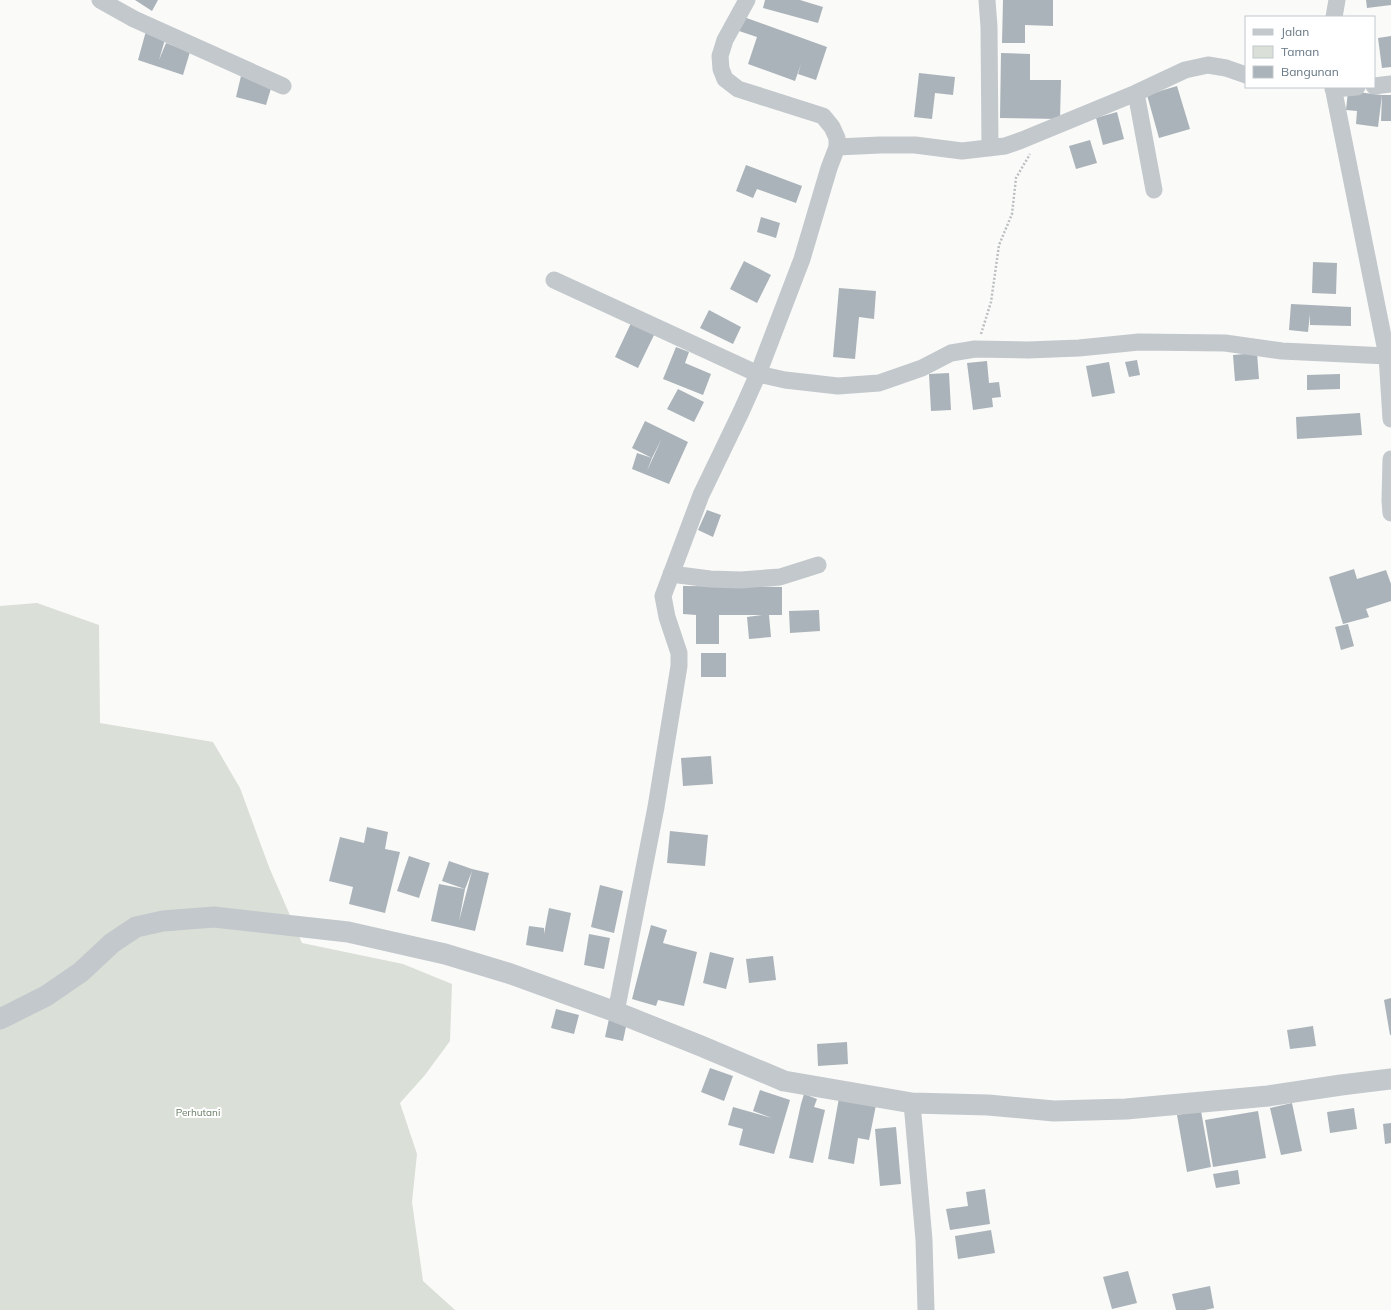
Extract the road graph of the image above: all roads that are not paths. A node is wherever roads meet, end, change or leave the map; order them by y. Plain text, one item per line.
1 (100, 0) edge
2 (747, 0) edge
3 (986, 0) edge
4 (1337, 0) edge
5 (1334, 16) edge
6 (1245, 75) edge
7 (1391, 84) edge
8 (283, 86) dead end
9 (1375, 86) edge
10 (1333, 88) edge
11 (1136, 93) junction
12 (837, 147) junction
13 (990, 148) junction
14 (1154, 190) dead end
15 (554, 280) dead end
16 (1387, 356) junction
17 (758, 374) junction
18 (1391, 394) edge
19 (1391, 419) edge
20 (1391, 458) edge
21 (1391, 512) edge
22 (818, 565) dead end
23 (671, 574) junction
24 (616, 1012) junction
25 (0, 1019) edge
26 (1391, 1079) edge
27 (912, 1102) junction
28 (926, 1310) edge

1 - 8 street
2 - 12 street
3 - 13 street
4 - 5 street
6 - 11 street
7 - 9 street
10 - 16 street
11 - 13 street
11 - 14 street
12 - 13 street
12 - 17 street
15 - 17 street
16 - 17 street
16 - 18 street
17 - 23 street
18 - 19 street
20 - 21 street
22 - 23 street
23 - 24 street
24 - 25 street
24 - 27 street
26 - 27 street
27 - 28 street

